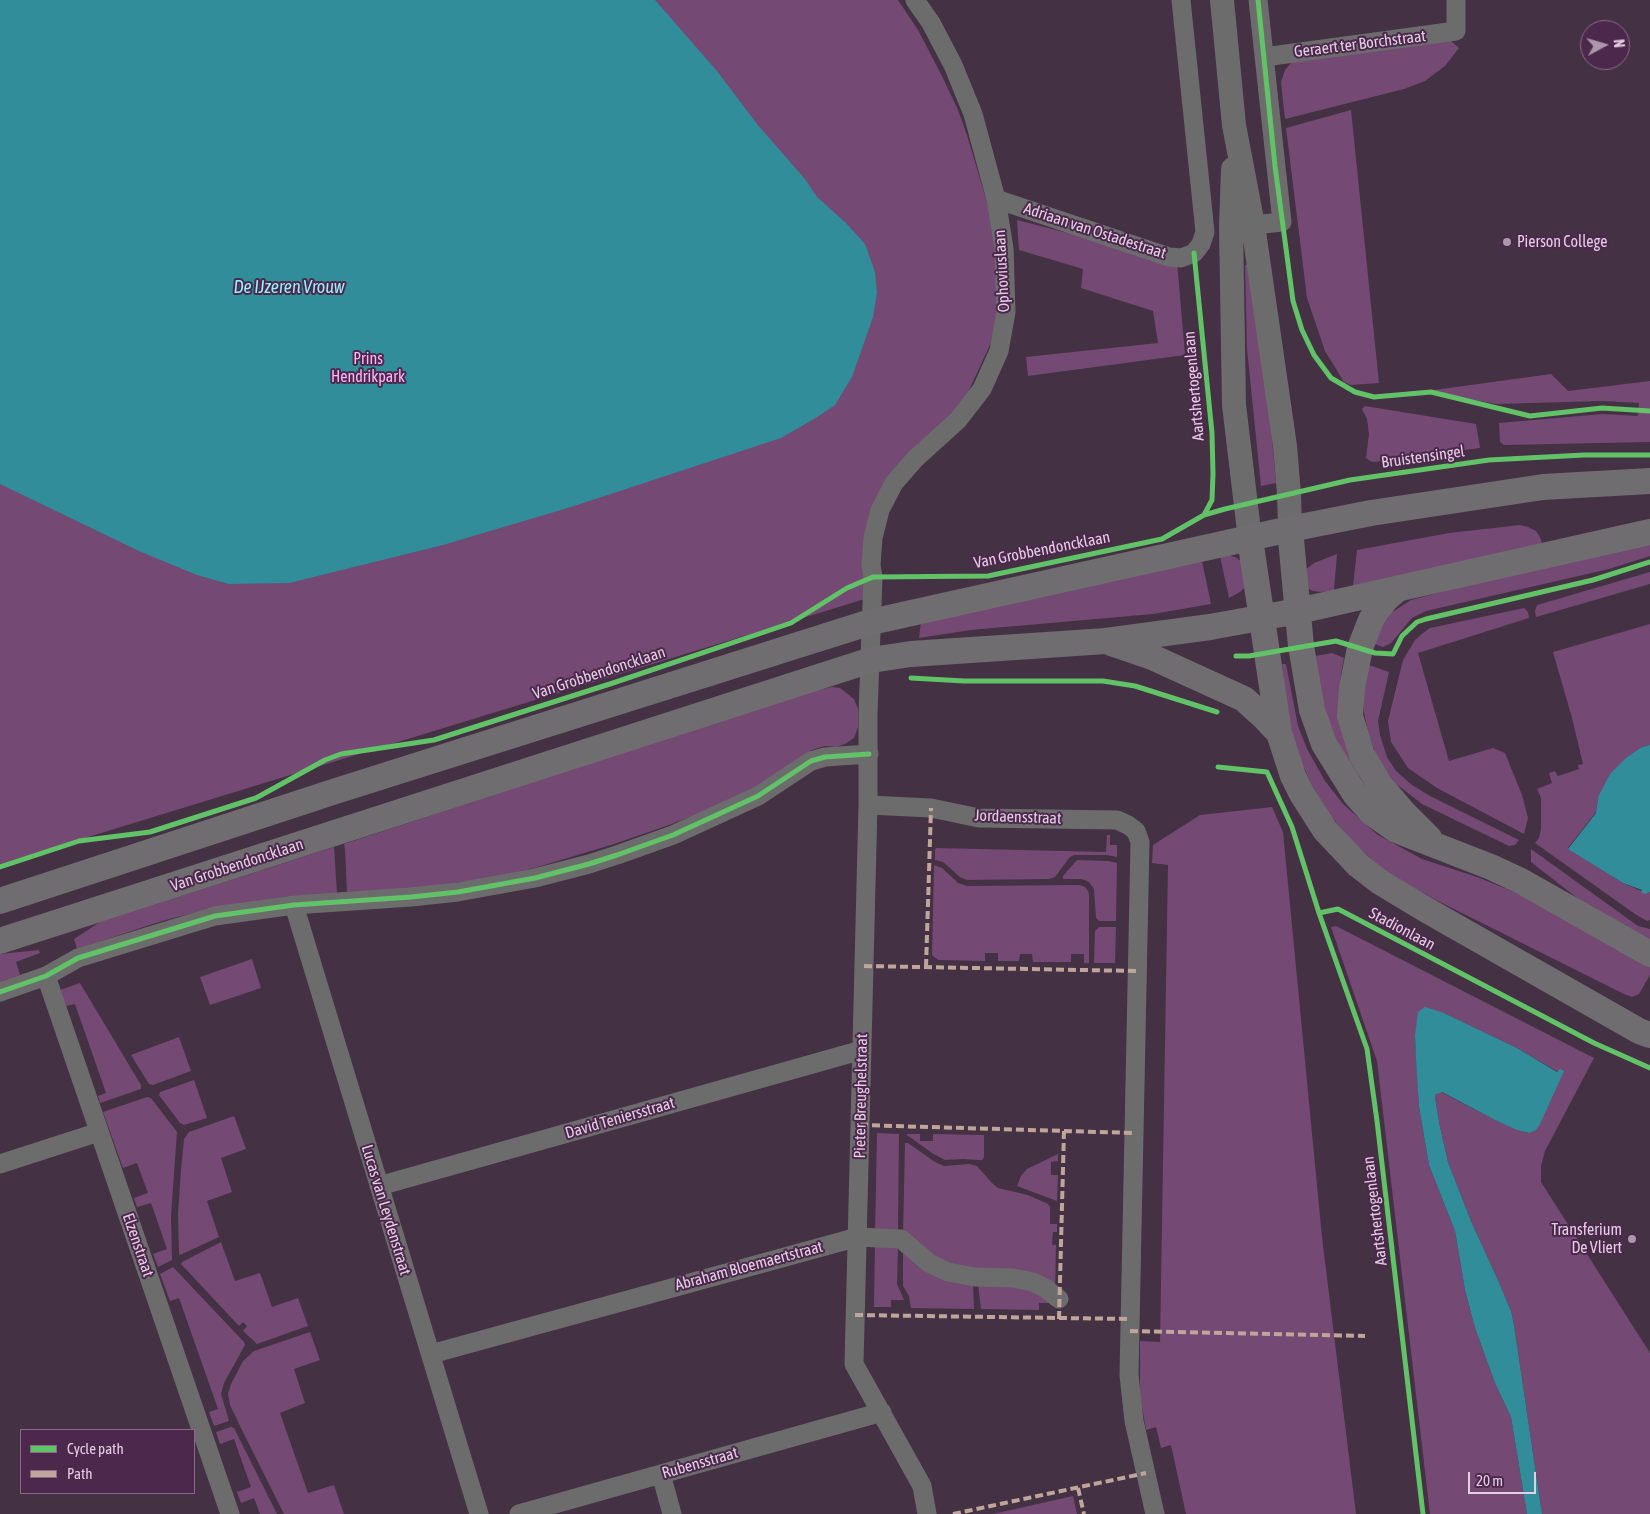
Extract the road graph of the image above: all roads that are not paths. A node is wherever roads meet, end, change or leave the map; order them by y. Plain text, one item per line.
1 (914, 0) edge
2 (1181, 0) edge
3 (1222, 0) edge
4 (1258, 0) edge
5 (1456, 0) edge
6 (1264, 57) junction
7 (1234, 125) junction
8 (996, 199) junction
9 (1253, 225) junction
10 (1650, 481) edge
11 (1290, 529) junction
12 (1650, 532) edge
13 (1250, 539) junction
14 (1398, 589) junction
15 (1298, 611) junction
16 (1261, 619) junction
17 (871, 622) junction
18 (1106, 641) junction
19 (871, 660) junction
20 (1279, 733) junction
21 (869, 754) junction
22 (868, 806) junction
23 (1436, 846) junction
24 (0, 900) edge
25 (294, 905) junction
26 (0, 942) edge
27 (1650, 954) edge
28 (46, 976) junction
29 (0, 992) edge
30 (1650, 1035) edge
31 (862, 1050) junction
32 (99, 1132) junction
33 (0, 1164) edge
34 (379, 1186) junction
35 (858, 1237) junction
36 (1059, 1299) dead end
37 (431, 1354) junction
38 (882, 1412) junction
39 (661, 1474) junction
40 (230, 1514) edge
41 (479, 1514) edge
42 (519, 1514) edge
43 (672, 1514) edge
44 (927, 1514) edge
45 (1155, 1514) edge

1 - 8 street, Ophoviuslaan
2 - 8 street, Adriaan van Ostadestraat
3 - 7 street
4 - 6 street
5 - 6 street, Geraert ter Borchstraat
6 - 9 street
7 - 9 street
7 - 13 street
8 - 17 street, Ophoviuslaan
9 - 11 street
10 - 11 main road
11 - 13 main road
11 - 15 main road
12 - 14 main road
13 - 16 main road
13 - 17 main road, Van Grobbendoncklaan
14 - 15 main road
14 - 23 main road
15 - 16 main road
15 - 23 main road
16 - 18 main road, Van Grobbendoncklaan
16 - 20 main road, Stadionlaan
17 - 19 street, Pieter Breughelstraat
17 - 24 main road, Van Grobbendoncklaan
18 - 19 main road, Van Grobbendoncklaan
18 - 20 main road
19 - 21 street, Pieter Breughelstraat
19 - 26 main road, Van Grobbendoncklaan
20 - 30 main road, Stadionlaan
21 - 22 street, Pieter Breughelstraat
21 - 25 street
22 - 31 street, Pieter Breughelstraat
22 - 45 street, Jordaensstraat
23 - 27 main road
25 - 28 street
25 - 34 street, Lucas van Leydenstraat
28 - 29 street
28 - 32 street, Elzenstraat
31 - 34 street, David Teniersstraat
31 - 35 street, Pieter Breughelstraat
32 - 33 street
32 - 40 street, Elzenstraat
34 - 37 street, Lucas van Leydenstraat
35 - 36 street, Abraham Bloemaertstraat
35 - 37 street, Abraham Bloemaertstraat
35 - 38 street, Pieter Breughelstraat
37 - 41 street, Lucas van Leydenstraat
38 - 39 street, Rubensstraat
38 - 44 street, Pieter Breughelstraat
39 - 42 street, Rubensstraat
39 - 43 street

